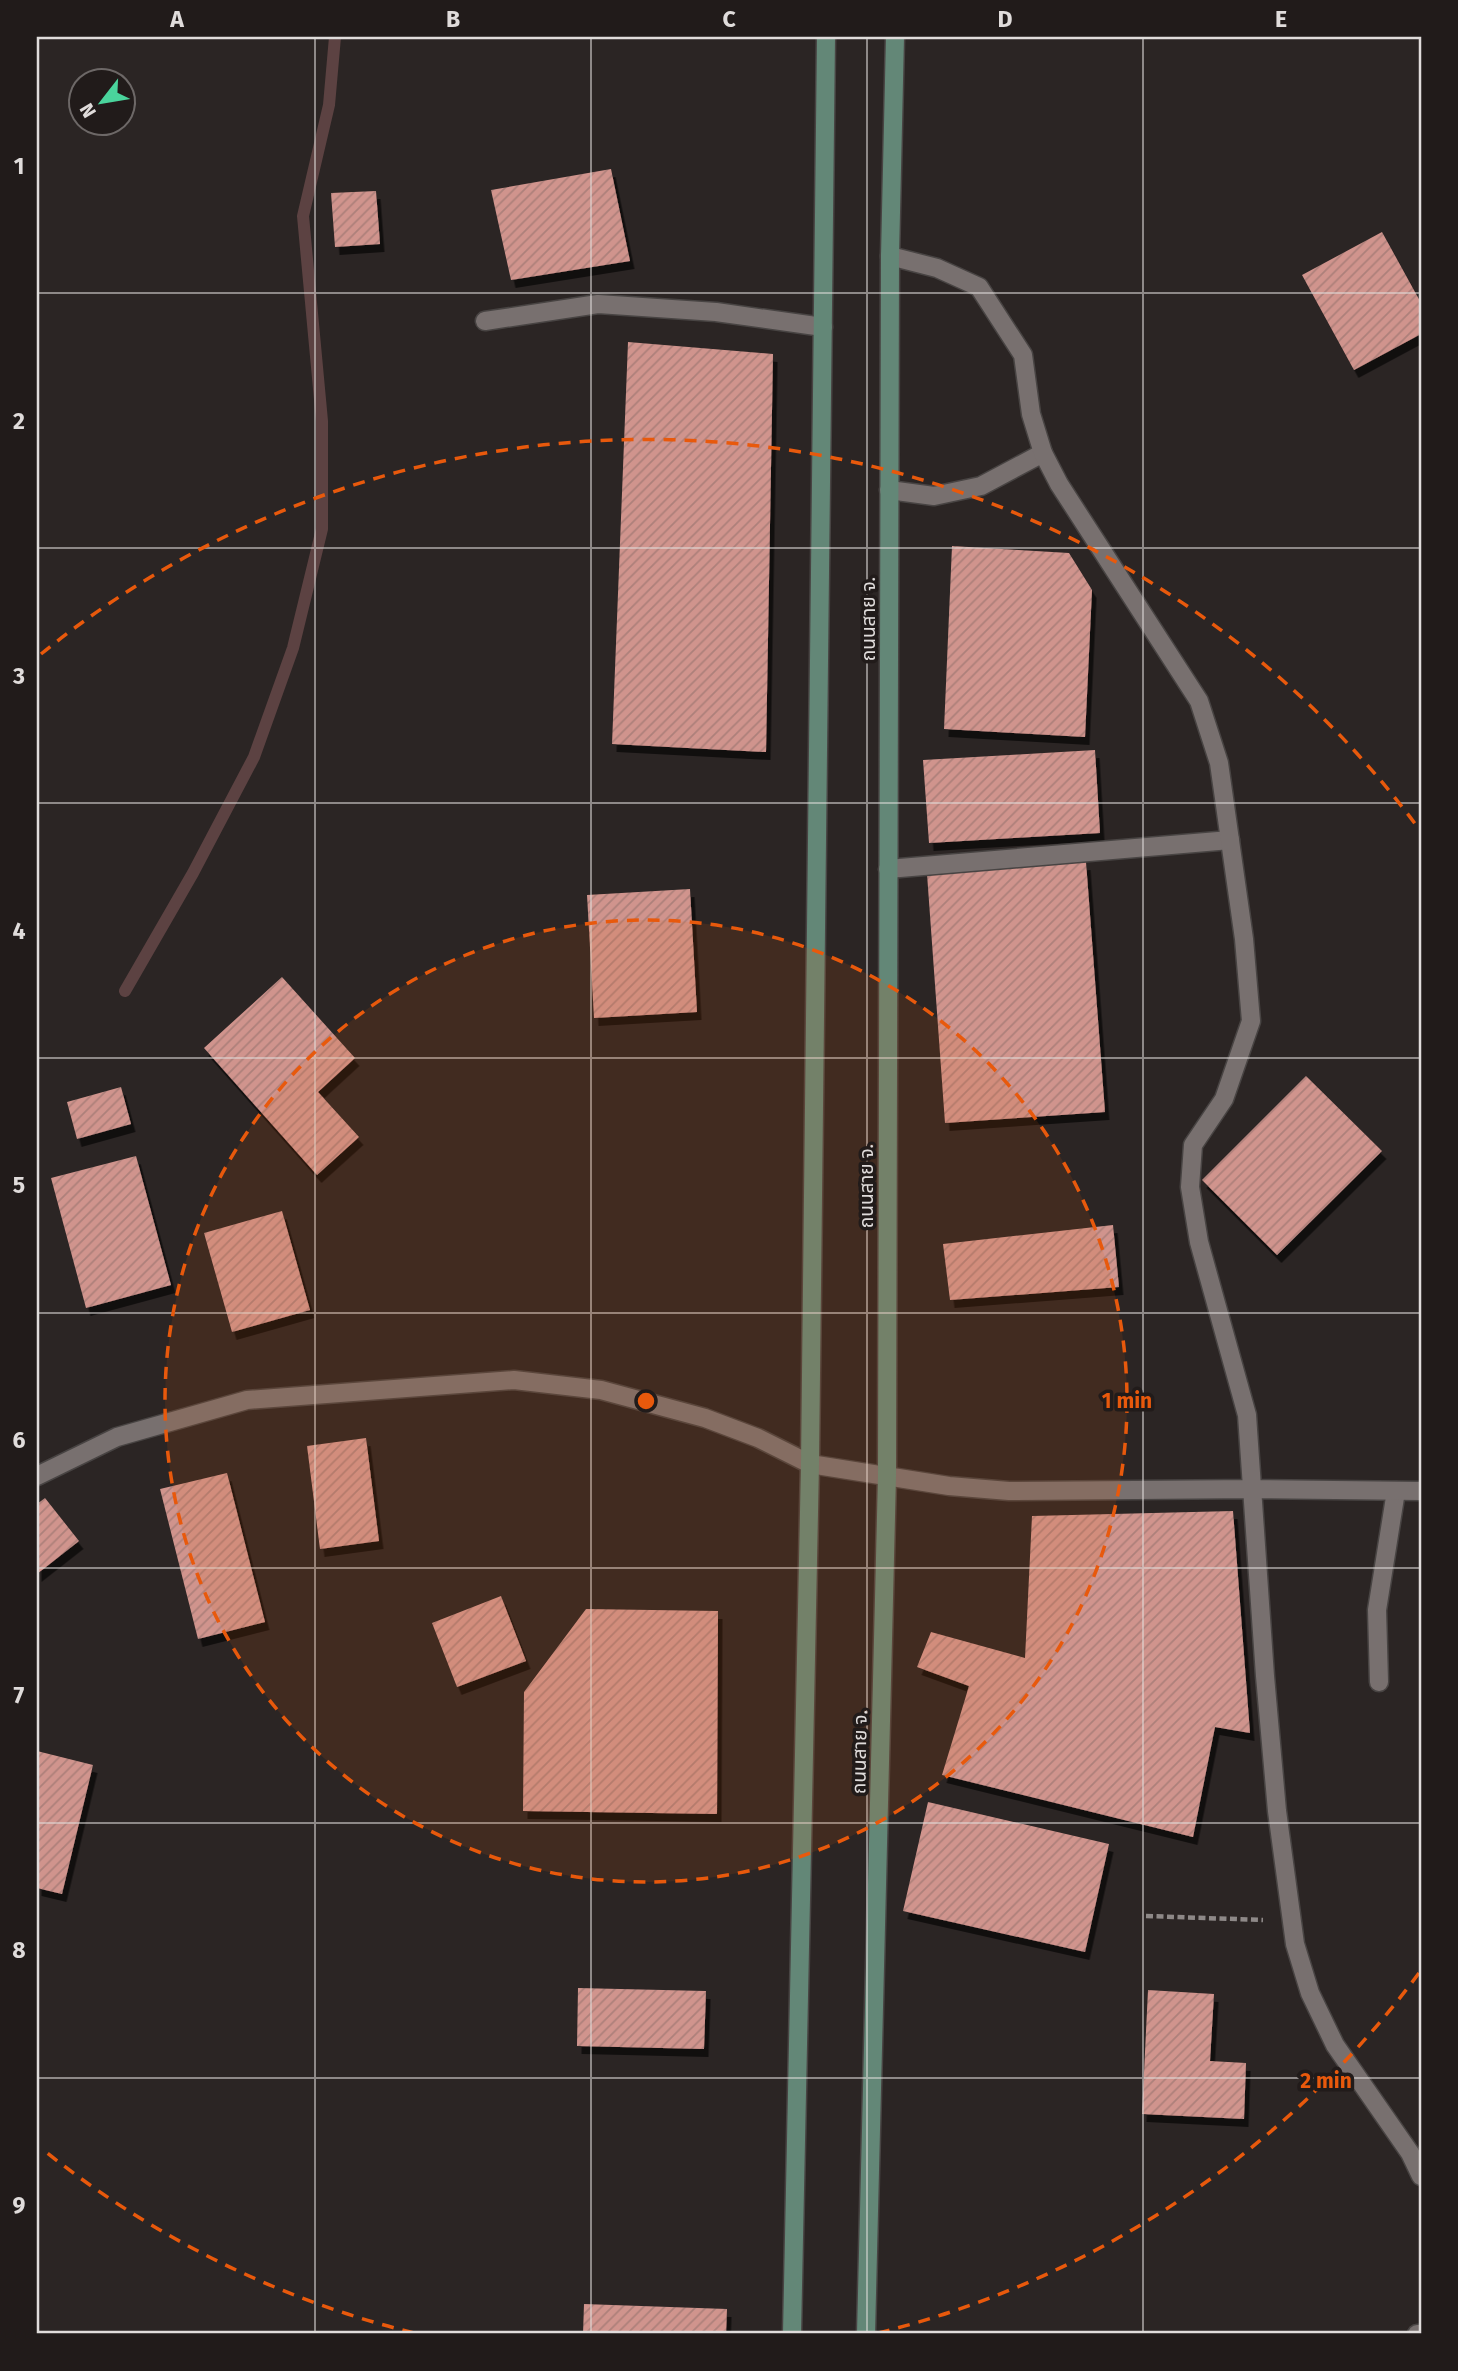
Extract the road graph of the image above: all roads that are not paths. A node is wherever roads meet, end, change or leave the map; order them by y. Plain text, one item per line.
1 (826, 37) edge
2 (895, 37) edge
3 (890, 256) junction
4 (485, 321) dead end
5 (823, 327) junction
6 (1043, 453) junction
7 (889, 490) junction
8 (1230, 840) junction
9 (888, 869) junction
10 (810, 1464) junction
11 (37, 1476) edge
12 (887, 1476) junction
13 (1254, 1489) junction
14 (1396, 1491) junction
15 (1421, 1492) edge
16 (1378, 1682) dead end
17 (1421, 2176) edge
18 (792, 2334) edge
19 (866, 2334) edge

1 - 5 main road
2 - 3 main road, ถนนสาย จ.
3 - 6 street
3 - 7 main road, ถนนสาย จ.
4 - 5 street
5 - 10 main road
6 - 7 street
6 - 8 street
7 - 9 main road, ถนนสาย จ.
8 - 9 street
8 - 13 street
9 - 12 main road, ถนนสาย จ.
10 - 11 street
10 - 12 street
10 - 18 main road
12 - 13 street
12 - 19 main road, ถนนสาย จ.
13 - 14 street
13 - 17 street
14 - 15 street
14 - 16 street

